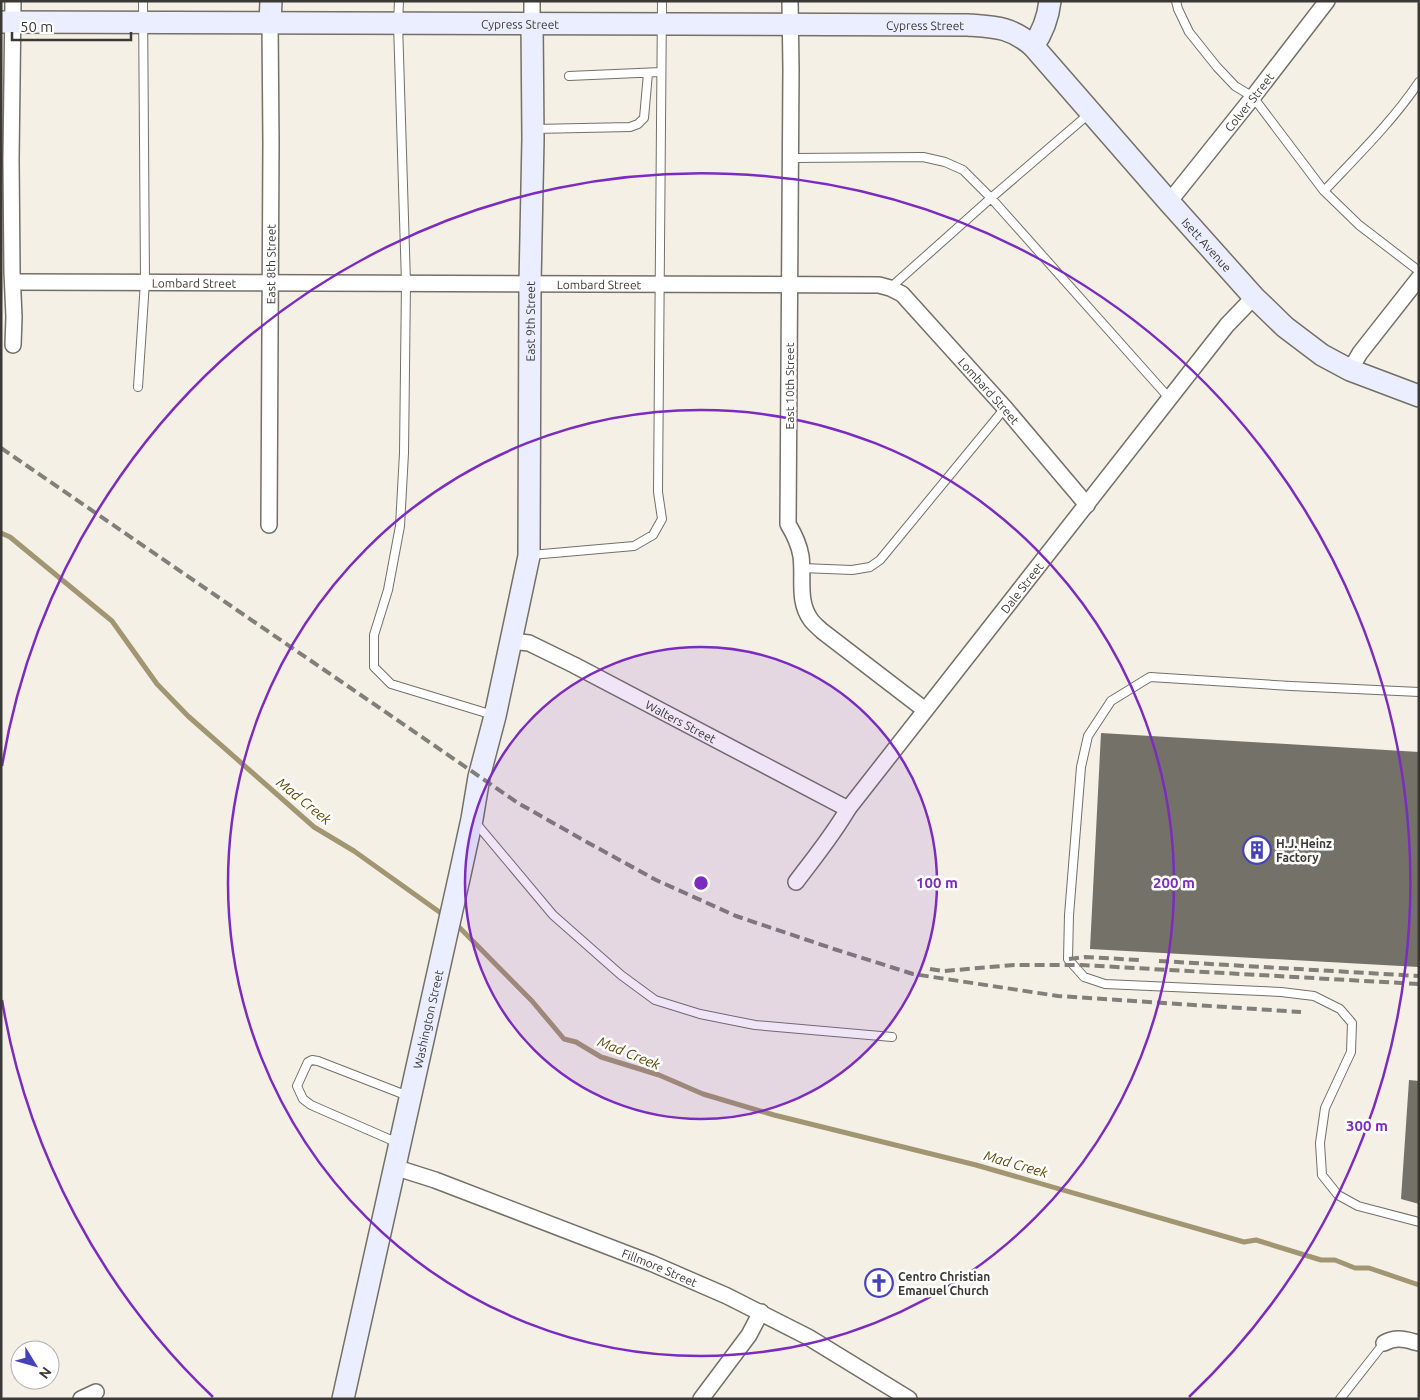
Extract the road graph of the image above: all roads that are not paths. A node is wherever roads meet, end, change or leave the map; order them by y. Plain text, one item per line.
1 (13, 1) edge
2 (271, 1) edge
3 (399, 1) edge
4 (532, 1) edge
5 (662, 1) edge
6 (790, 1) edge
7 (1050, 1) edge
8 (1176, 1) edge
9 (1327, 1) edge
10 (143, 12) edge
11 (7, 22) edge
12 (270, 23) junction
13 (398, 23) junction
14 (532, 23) junction
15 (662, 24) junction
16 (790, 24) junction
17 (1033, 46) junction
18 (661, 72) junction
19 (648, 73) junction
20 (569, 76) dead end
21 (1419, 82) edge
22 (1253, 97) junction
23 (1090, 113) junction
24 (533, 129) junction
25 (790, 156) junction
26 (1324, 191) junction
27 (991, 198) junction
28 (1169, 202) junction
29 (1419, 271) edge
30 (1419, 278) edge
31 (13, 282) junction
32 (145, 282) junction
33 (270, 282) junction
34 (406, 283) junction
35 (530, 284) junction
36 (660, 285) junction
37 (790, 285) junction
38 (890, 288) junction
39 (1254, 296) junction
40 (13, 345) dead end
41 (1350, 370) junction
42 (138, 387) dead end
43 (1419, 396) edge
44 (1170, 399) junction
45 (1005, 408) junction
46 (1087, 505) junction
47 (269, 525) dead end
48 (529, 556) junction
49 (802, 568) junction
50 (511, 641) junction
51 (1419, 692) edge
52 (925, 710) junction
53 (495, 716) junction
54 (848, 809) junction
55 (472, 819) junction
56 (796, 882) dead end
57 (892, 1037) dead end
58 (410, 1096) junction
59 (400, 1144) junction
60 (394, 1167) junction
61 (1419, 1222) edge
62 (761, 1312) junction
63 (1384, 1343) joint
64 (1419, 1343) edge
65 (96, 1392) dead end
66 (346, 1398) edge
67 (81, 1399) edge
68 (701, 1399) edge
69 (909, 1399) edge
70 (1340, 1399) edge

1 - 11 street
2 - 12 main road, East 8th Street
3 - 13 lane
4 - 14 street, East 9th Street
5 - 15 lane
6 - 16 street, East 10th Street
7 - 17 main road
8 - 22 lane
9 - 22 street, Colver Street
10 - 11 main road, Cypress Street
10 - 12 main road, Cypress Street
10 - 32 lane
11 - 31 street
12 - 13 main road, Cypress Street
12 - 33 street, East 8th Street
13 - 14 main road, Cypress Street
13 - 34 lane
14 - 15 main road, Cypress Street
14 - 24 main road, East 9th Street
15 - 16 main road, Cypress Street
15 - 18 lane
16 - 17 main road, Cypress Street
16 - 25 street, East 10th Street
17 - 23 main road, Isett Avenue
18 - 19 lane
18 - 36 lane
19 - 20 lane
19 - 24 lane
21 - 26 lane
22 - 26 lane
22 - 28 street, Colver Street
23 - 27 lane
23 - 28 main road, Isett Avenue
24 - 35 main road, East 9th Street
25 - 27 lane
25 - 37 street, East 10th Street
26 - 29 lane
27 - 38 lane
27 - 44 lane
28 - 39 main road, Isett Avenue
30 - 41 street
31 - 32 street, Lombard Street
31 - 40 street
32 - 33 street, Lombard Street
32 - 42 lane
33 - 34 street, Lombard Street
33 - 47 street, East 8th Street
34 - 35 street, Lombard Street
34 - 53 lane
35 - 36 street, Lombard Street
35 - 48 main road, East 9th Street
36 - 37 street, Lombard Street
36 - 48 lane
37 - 38 street, Lombard Street
37 - 49 street, East 10th Street
38 - 45 street, Lombard Street
39 - 41 main road, Isett Avenue
39 - 44 street, Dale Street
41 - 43 main road, Isett Avenue
44 - 46 street, Dale Street
45 - 46 street, Lombard Street
45 - 49 lane
46 - 52 street, Dale Street
48 - 50 main road, East 9th Street
49 - 52 street, East 10th Street
50 - 53 main road, Washington Street
50 - 54 street, Walters Street
51 - 61 lane
52 - 54 street, Dale Street
53 - 55 main road, Washington Street
54 - 56 street, Dale Street
55 - 57 lane
55 - 58 main road, Washington Street
58 - 59 main road, Washington Street
58 - 59 lane
59 - 60 main road, Washington Street
60 - 62 street, Fillmore Street
60 - 66 main road, Washington Street
62 - 68 street
62 - 69 street, Fillmore Street
63 - 64 street
63 - 70 lane
65 - 67 street

